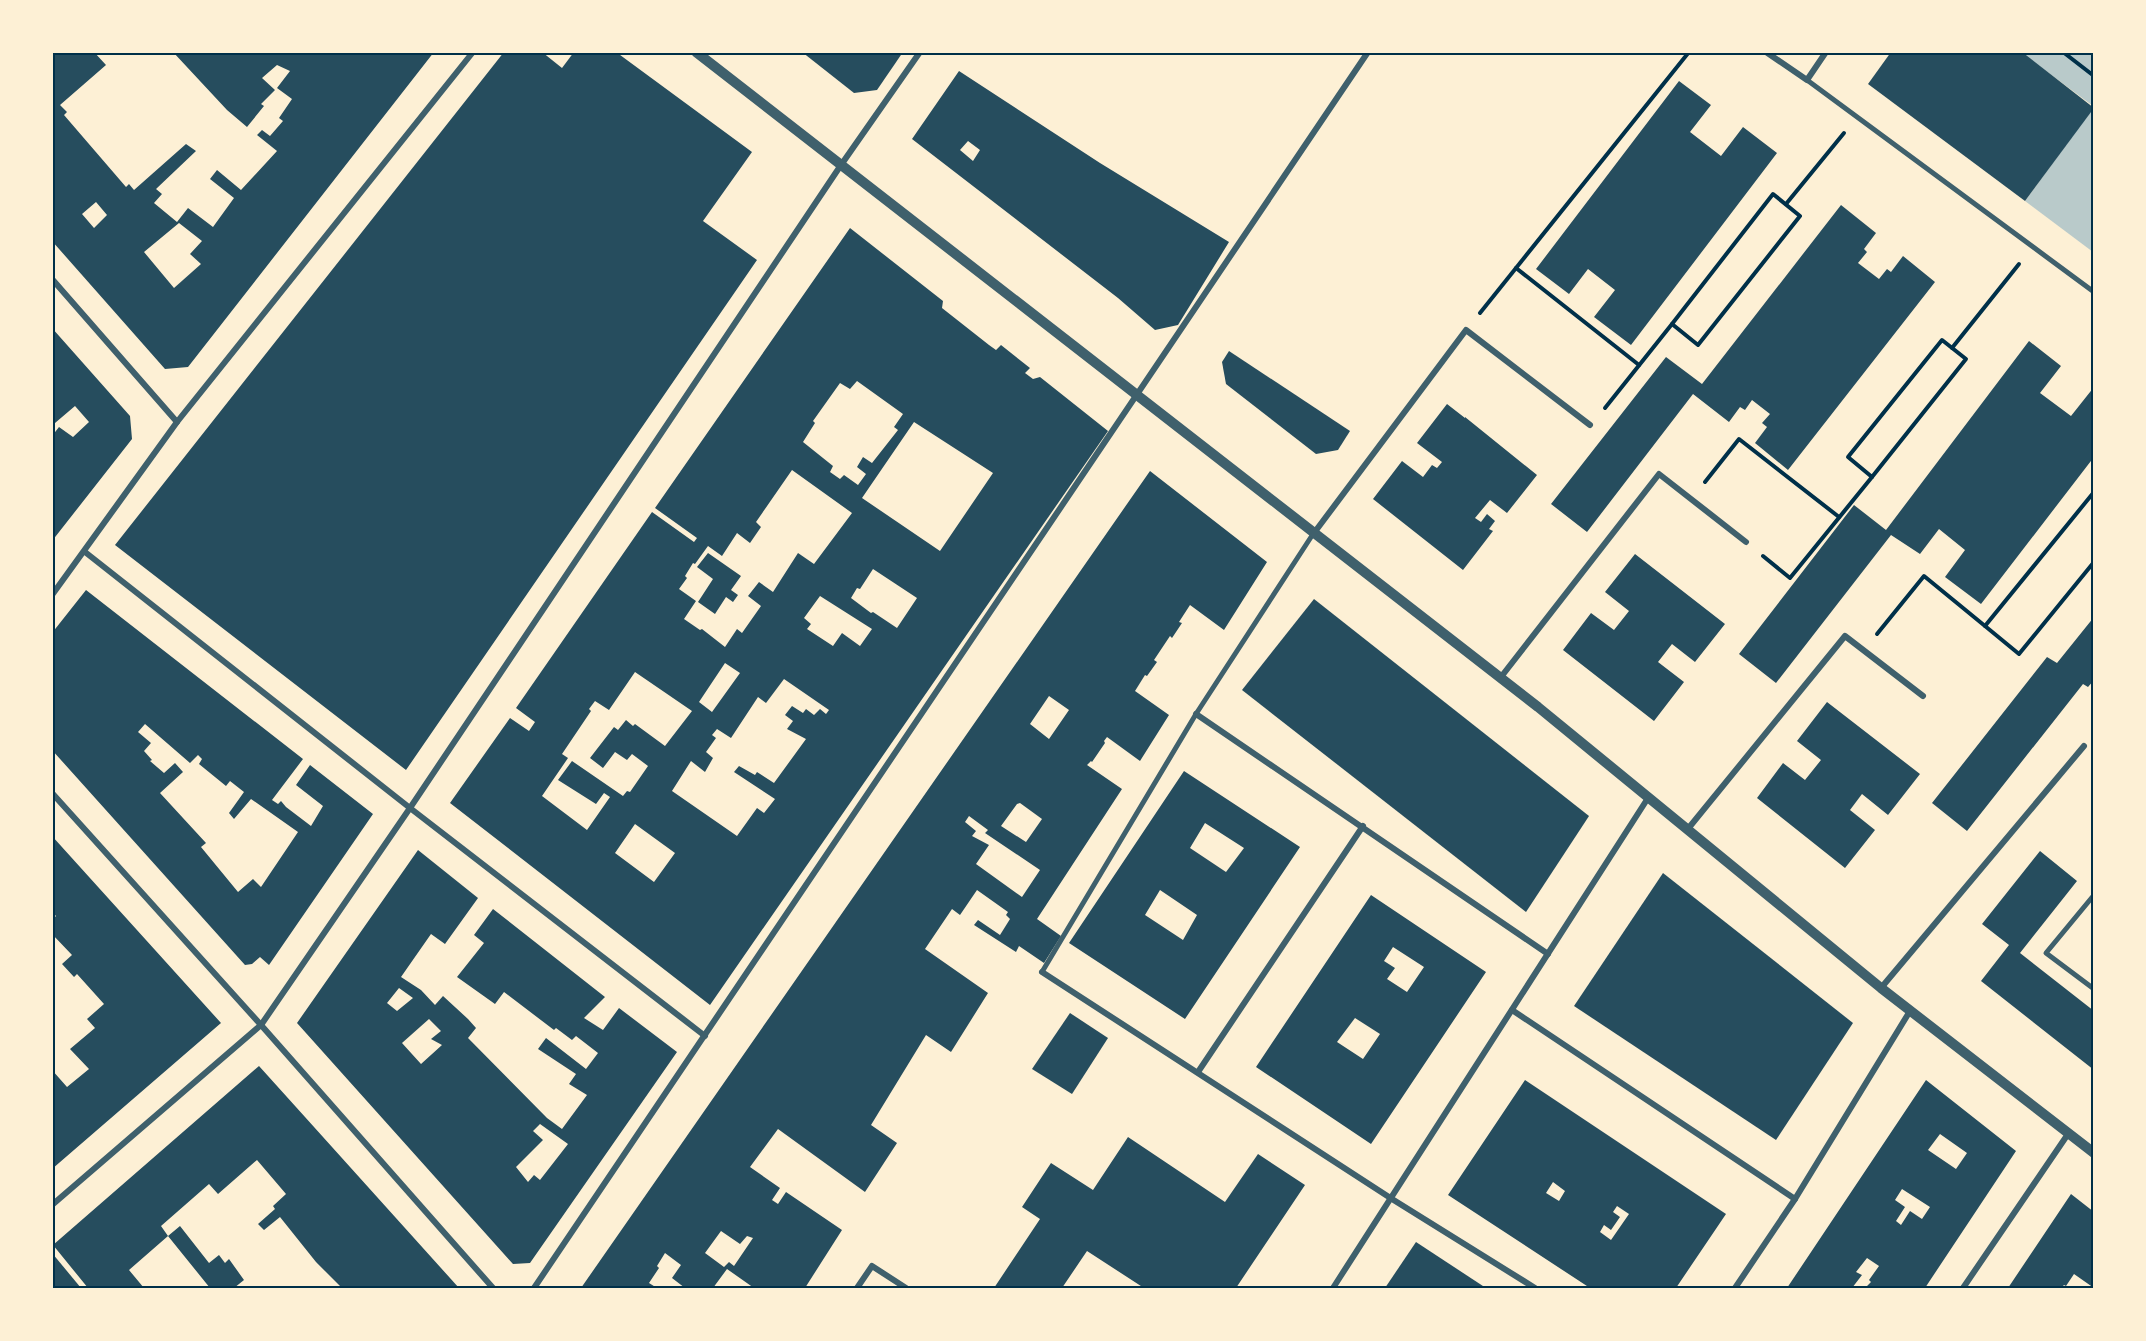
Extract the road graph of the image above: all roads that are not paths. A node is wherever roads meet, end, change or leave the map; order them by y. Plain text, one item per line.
1 (473, 52) edge
2 (696, 52) edge
3 (920, 52) edge
4 (1368, 52) edge
5 (1766, 52) edge
6 (1826, 52) edge
7 (1807, 80) junction
8 (841, 165) junction
9 (52, 279) edge
10 (2094, 292) edge
11 (1136, 396) junction
12 (177, 422) junction
13 (1590, 425) road end
14 (1313, 534) junction
15 (1746, 542) road end
16 (85, 552) junction
17 (52, 596) edge
18 (1500, 678) junction
19 (1923, 696) dead end
20 (1196, 714) junction
21 (2084, 746) dead end
22 (52, 793) edge
23 (1648, 798) junction
24 (410, 808) junction
25 (1363, 826) junction
26 (1687, 831) junction
27 (2094, 895) edge
28 (1548, 954) junction
29 (1042, 972) joint
30 (1881, 988) junction
31 (2094, 989) edge
32 (1512, 1010) junction
33 (1910, 1011) junction
34 (261, 1025) junction
35 (705, 1036) junction
36 (1198, 1072) junction
37 (2068, 1134) junction
38 (2094, 1153) edge
39 (1392, 1199) junction
40 (1794, 1199) junction
41 (52, 1205) edge
42 (493, 1288) edge
43 (534, 1288) edge
44 (857, 1288) edge
45 (906, 1288) edge
46 (1333, 1288) edge
47 (1535, 1288) edge
48 (1735, 1288) edge
49 (1963, 1288) edge

1 - 12 street
2 - 8 street
3 - 8 street
4 - 11 street
5 - 7 street
6 - 7 street
7 - 10 street
8 - 11 street
8 - 24 street
9 - 12 street
11 - 14 street
11 - 35 street
12 - 16 street
13 - 14 street
14 - 18 street
14 - 20 street
15 - 18 street
16 - 17 street
16 - 24 street
18 - 23 street
19 - 26 street
20 - 25 street
20 - 29 street
21 - 30 street
22 - 34 street
23 - 26 street
23 - 28 street
24 - 34 street
24 - 35 street
25 - 28 street
25 - 36 street
26 - 30 street
27 - 31 street
28 - 32 street
29 - 36 street
30 - 33 street
32 - 39 street
32 - 40 street
33 - 37 street
33 - 40 street
34 - 41 street
34 - 42 street
35 - 43 street
36 - 39 street
37 - 38 street
37 - 49 street
39 - 46 street
39 - 47 street
40 - 48 street
44 - 45 street

